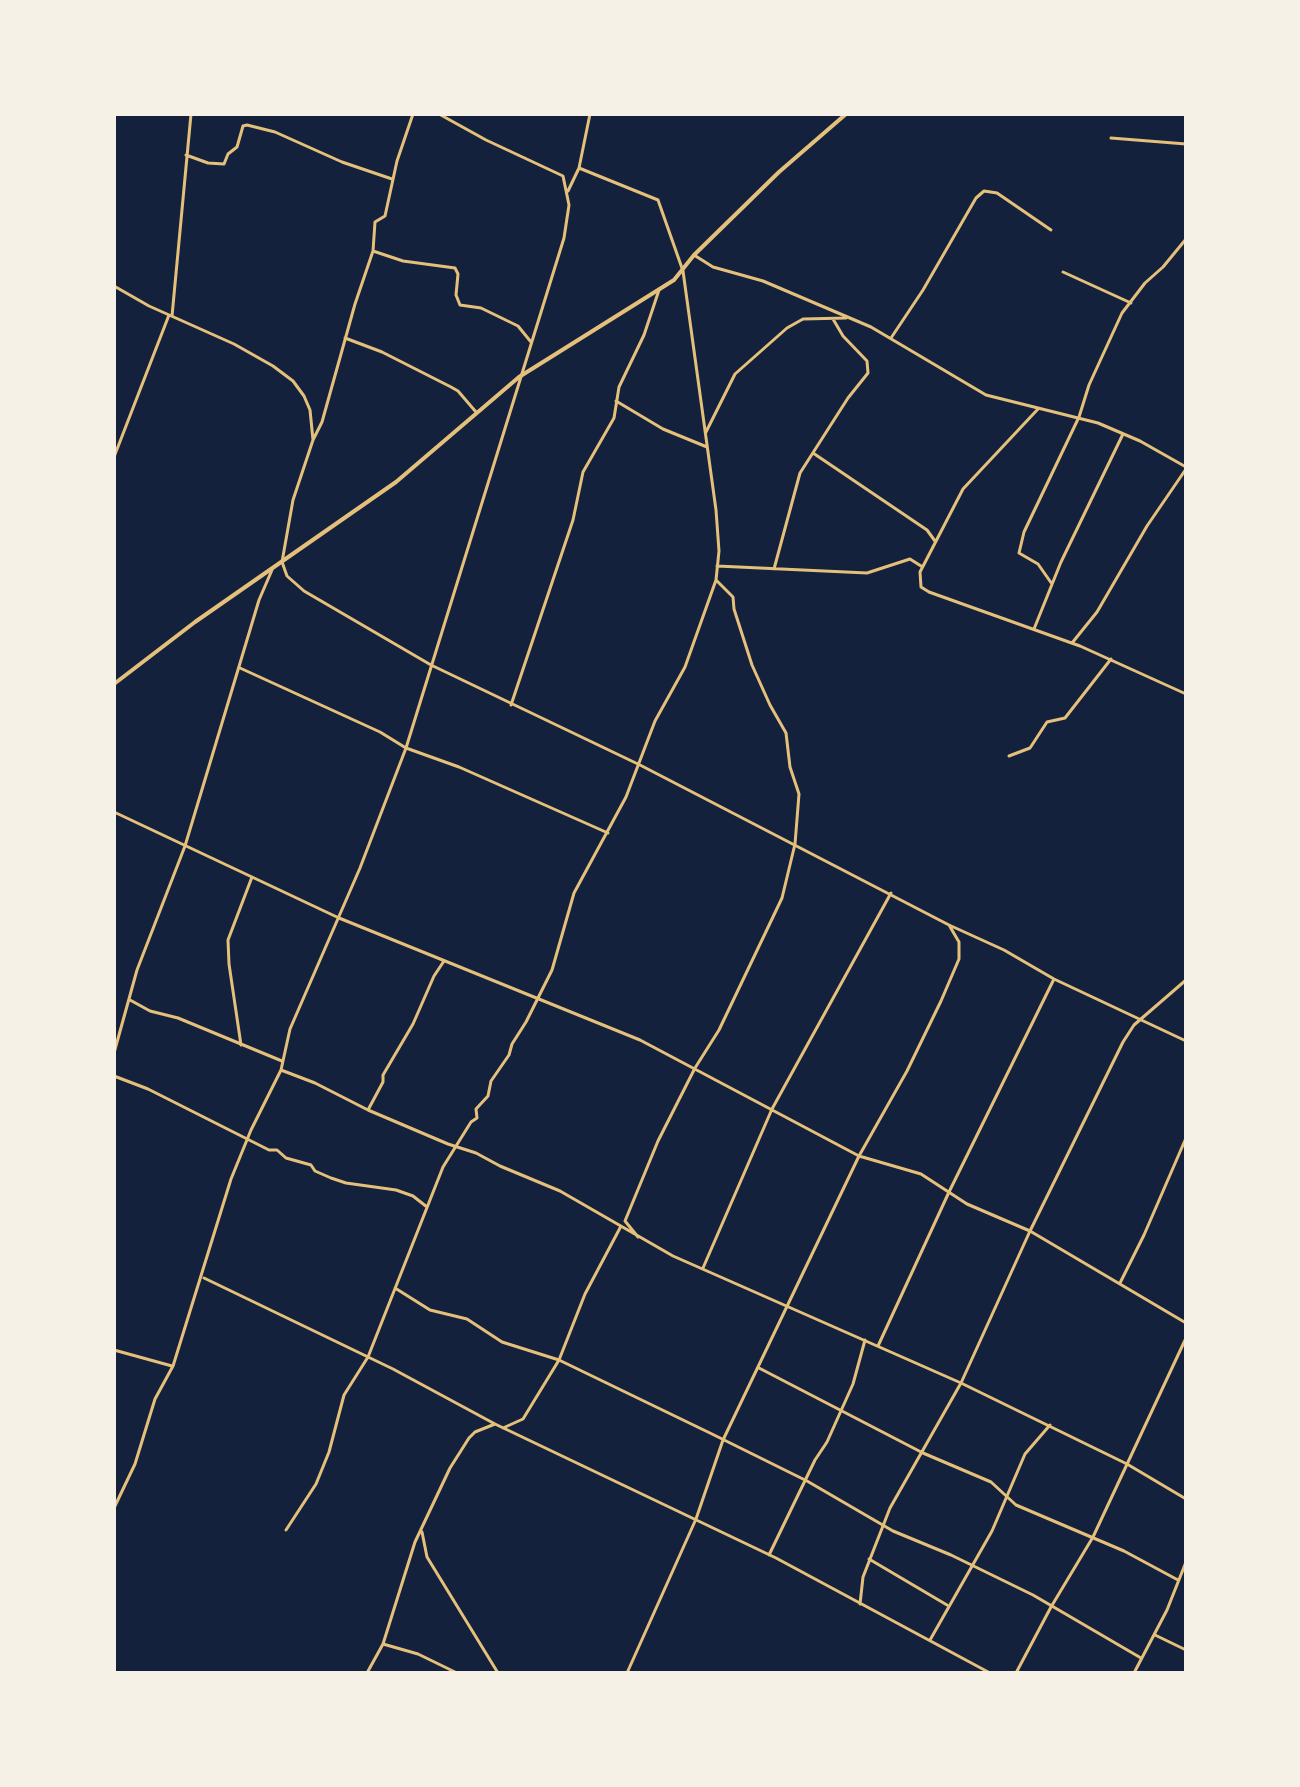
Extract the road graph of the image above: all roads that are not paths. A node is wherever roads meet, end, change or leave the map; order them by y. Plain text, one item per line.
1 (191, 114) edge
2 (413, 114) edge
3 (439, 114) edge
4 (590, 114) edge
5 (846, 114) edge
6 (1111, 138) dead end
7 (1186, 144) edge
8 (186, 155) junction
9 (579, 168) junction
10 (393, 179) junction
11 (567, 192) junction
12 (1051, 230) dead end
13 (1186, 239) edge
14 (373, 251) junction
15 (694, 255) junction
16 (683, 271) junction
17 (1063, 272) dead end
18 (114, 286) edge
19 (659, 290) junction
20 (1131, 303) junction
21 (170, 315) junction
22 (850, 318) junction
23 (833, 319) junction
24 (345, 338) junction
25 (891, 338) junction
26 (531, 342) junction
27 (519, 377) junction
28 (616, 401) junction
29 (1038, 409) junction
30 (478, 414) junction
31 (1079, 417) junction
32 (706, 434) junction
33 (1123, 434) junction
34 (313, 440) junction
35 (707, 447) junction
36 (813, 453) junction
37 (114, 457) edge
38 (1186, 468) edge
39 (935, 541) junction
40 (282, 562) junction
41 (717, 566) junction
42 (923, 566) junction
43 (273, 569) junction
44 (774, 569) junction
45 (716, 580) junction
46 (1052, 584) junction
47 (1034, 629) junction
48 (1072, 643) junction
49 (1111, 659) junction
50 (431, 665) junction
51 (240, 668) junction
52 (114, 684) edge
53 (1186, 694) edge
54 (511, 705) junction
55 (406, 748) junction
56 (1009, 756) dead end
57 (640, 765) junction
58 (114, 812) edge
59 (608, 833) junction
60 (795, 844) junction
61 (185, 846) junction
62 (252, 877) junction
63 (891, 893) junction
64 (339, 918) junction
65 (949, 925) junction
66 (444, 961) junction
67 (1054, 979) junction
68 (1186, 980) edge
69 (129, 999) junction
70 (537, 1000) junction
71 (1141, 1020) junction
72 (1186, 1041) edge
73 (241, 1045) junction
74 (114, 1053) edge
75 (282, 1061) junction
76 (695, 1068) junction
77 (281, 1070) junction
78 (114, 1076) edge
79 (772, 1109) junction
80 (368, 1110) junction
81 (248, 1137) junction
82 (1186, 1138) edge
83 (457, 1146) junction
84 (859, 1156) junction
85 (949, 1192) junction
86 (427, 1207) junction
87 (620, 1227) junction
88 (1030, 1231) junction
89 (639, 1238) junction
90 (703, 1268) junction
91 (202, 1277) junction
92 (1120, 1283) junction
93 (395, 1287) junction
94 (786, 1305) junction
95 (1186, 1323) edge
96 (1186, 1338) edge
97 (865, 1340) junction
98 (878, 1346) junction
99 (114, 1350) edge
100 (368, 1357) junction
101 (559, 1360) junction
102 (173, 1366) junction
103 (758, 1367) junction
104 (961, 1383) junction
105 (841, 1409) junction
106 (495, 1424) junction
107 (1050, 1425) junction
108 (503, 1428) junction
109 (723, 1440) junction
110 (923, 1453) junction
111 (1127, 1464) junction
112 (807, 1481) junction
113 (1008, 1497) junction
114 (1186, 1499) edge
115 (114, 1508) edge
116 (696, 1519) junction
117 (884, 1525) junction
118 (422, 1528) junction
119 (286, 1530) dead end
120 (1093, 1537) junction
121 (769, 1555) junction
122 (869, 1559) junction
123 (1186, 1562) edge
124 (971, 1566) junction
125 (1178, 1580) junction
126 (860, 1604) junction
127 (947, 1605) junction
128 (1051, 1607) junction
129 (1155, 1635) junction
130 (930, 1640) junction
131 (383, 1644) junction
132 (1186, 1650) edge
133 (1141, 1658) junction
134 (367, 1673) edge
135 (457, 1673) edge
136 (498, 1673) edge
137 (627, 1673) edge
138 (990, 1673) edge
139 (1016, 1673) edge
140 (1134, 1673) edge

1 - 8 street
2 - 10 street
3 - 11 street
4 - 9 street
5 - 15 street
6 - 7 street
8 - 10 street
8 - 21 street
9 - 11 street
9 - 16 street
10 - 14 street
11 - 26 street
12 - 25 street
13 - 20 street
14 - 24 street
14 - 26 street
15 - 16 street
15 - 22 street
16 - 19 street
16 - 32 street
17 - 20 street
18 - 21 street
19 - 27 street
19 - 28 street
20 - 31 street
21 - 34 street
21 - 37 street
22 - 23 street
22 - 25 street
23 - 32 street
23 - 36 street
24 - 30 street
24 - 34 street
25 - 29 street
26 - 27 street
27 - 30 street
27 - 50 street
28 - 35 street
28 - 54 street
29 - 31 street
29 - 39 street
30 - 40 street
31 - 33 street
31 - 46 street
32 - 35 street
33 - 38 street
33 - 46 street
34 - 40 street
35 - 41 street
36 - 39 street
36 - 44 street
38 - 48 street
39 - 42 street
40 - 43 street
40 - 50 street
41 - 44 street
41 - 45 street
42 - 44 street
42 - 47 street
43 - 51 street
43 - 52 street
45 - 57 street
45 - 60 street
46 - 47 street
47 - 48 street
48 - 49 street
49 - 53 street
49 - 56 street
50 - 54 street
50 - 55 street
51 - 55 street
51 - 61 street
54 - 57 street
55 - 59 street
55 - 64 street
57 - 59 street
57 - 60 street
58 - 61 street
59 - 70 street
60 - 63 street
60 - 76 street
61 - 62 street
61 - 69 street
62 - 64 street
62 - 73 street
63 - 65 street
63 - 79 street
64 - 66 street
64 - 75 street
65 - 67 street
65 - 84 street
66 - 70 street
66 - 80 street
67 - 71 street
67 - 85 street
68 - 71 street
69 - 73 street
69 - 74 street
70 - 76 street
70 - 83 street
71 - 72 street
71 - 88 street
73 - 75 street
75 - 77 street
76 - 79 street
76 - 89 street
77 - 80 street
77 - 81 street
78 - 81 street
79 - 84 street
79 - 90 street
80 - 83 street
81 - 86 street
81 - 91 street
82 - 92 street
83 - 86 street
83 - 87 street
84 - 85 street
84 - 94 street
85 - 88 street
85 - 98 street
86 - 93 street
87 - 89 street
87 - 101 street
88 - 92 street
88 - 104 street
89 - 90 street
90 - 94 street
91 - 100 street
91 - 102 street
92 - 95 street
93 - 100 street
93 - 101 street
94 - 97 street
94 - 103 street
96 - 111 street
97 - 98 street
97 - 105 street
98 - 104 street
99 - 102 street
100 - 106 street
100 - 119 street
101 - 108 street
101 - 109 street
102 - 115 street
103 - 105 street
103 - 109 street
104 - 107 street
104 - 110 street
105 - 110 street
105 - 112 street
106 - 108 street
106 - 118 street
107 - 111 street
107 - 113 street
108 - 116 street
109 - 112 street
109 - 116 street
110 - 113 street
110 - 117 street
111 - 114 street
111 - 120 street
112 - 117 street
112 - 121 street
113 - 120 street
113 - 124 street
116 - 121 street
116 - 137 street
117 - 122 street
117 - 124 street
118 - 131 street
118 - 136 street
120 - 125 street
120 - 128 street
121 - 126 street
122 - 126 street
122 - 127 street
123 - 125 street
124 - 127 street
124 - 128 street
125 - 129 street
126 - 130 street
127 - 130 street
128 - 133 street
128 - 139 street
129 - 132 street
129 - 133 street
130 - 138 street
131 - 134 street
131 - 135 street
133 - 140 street

